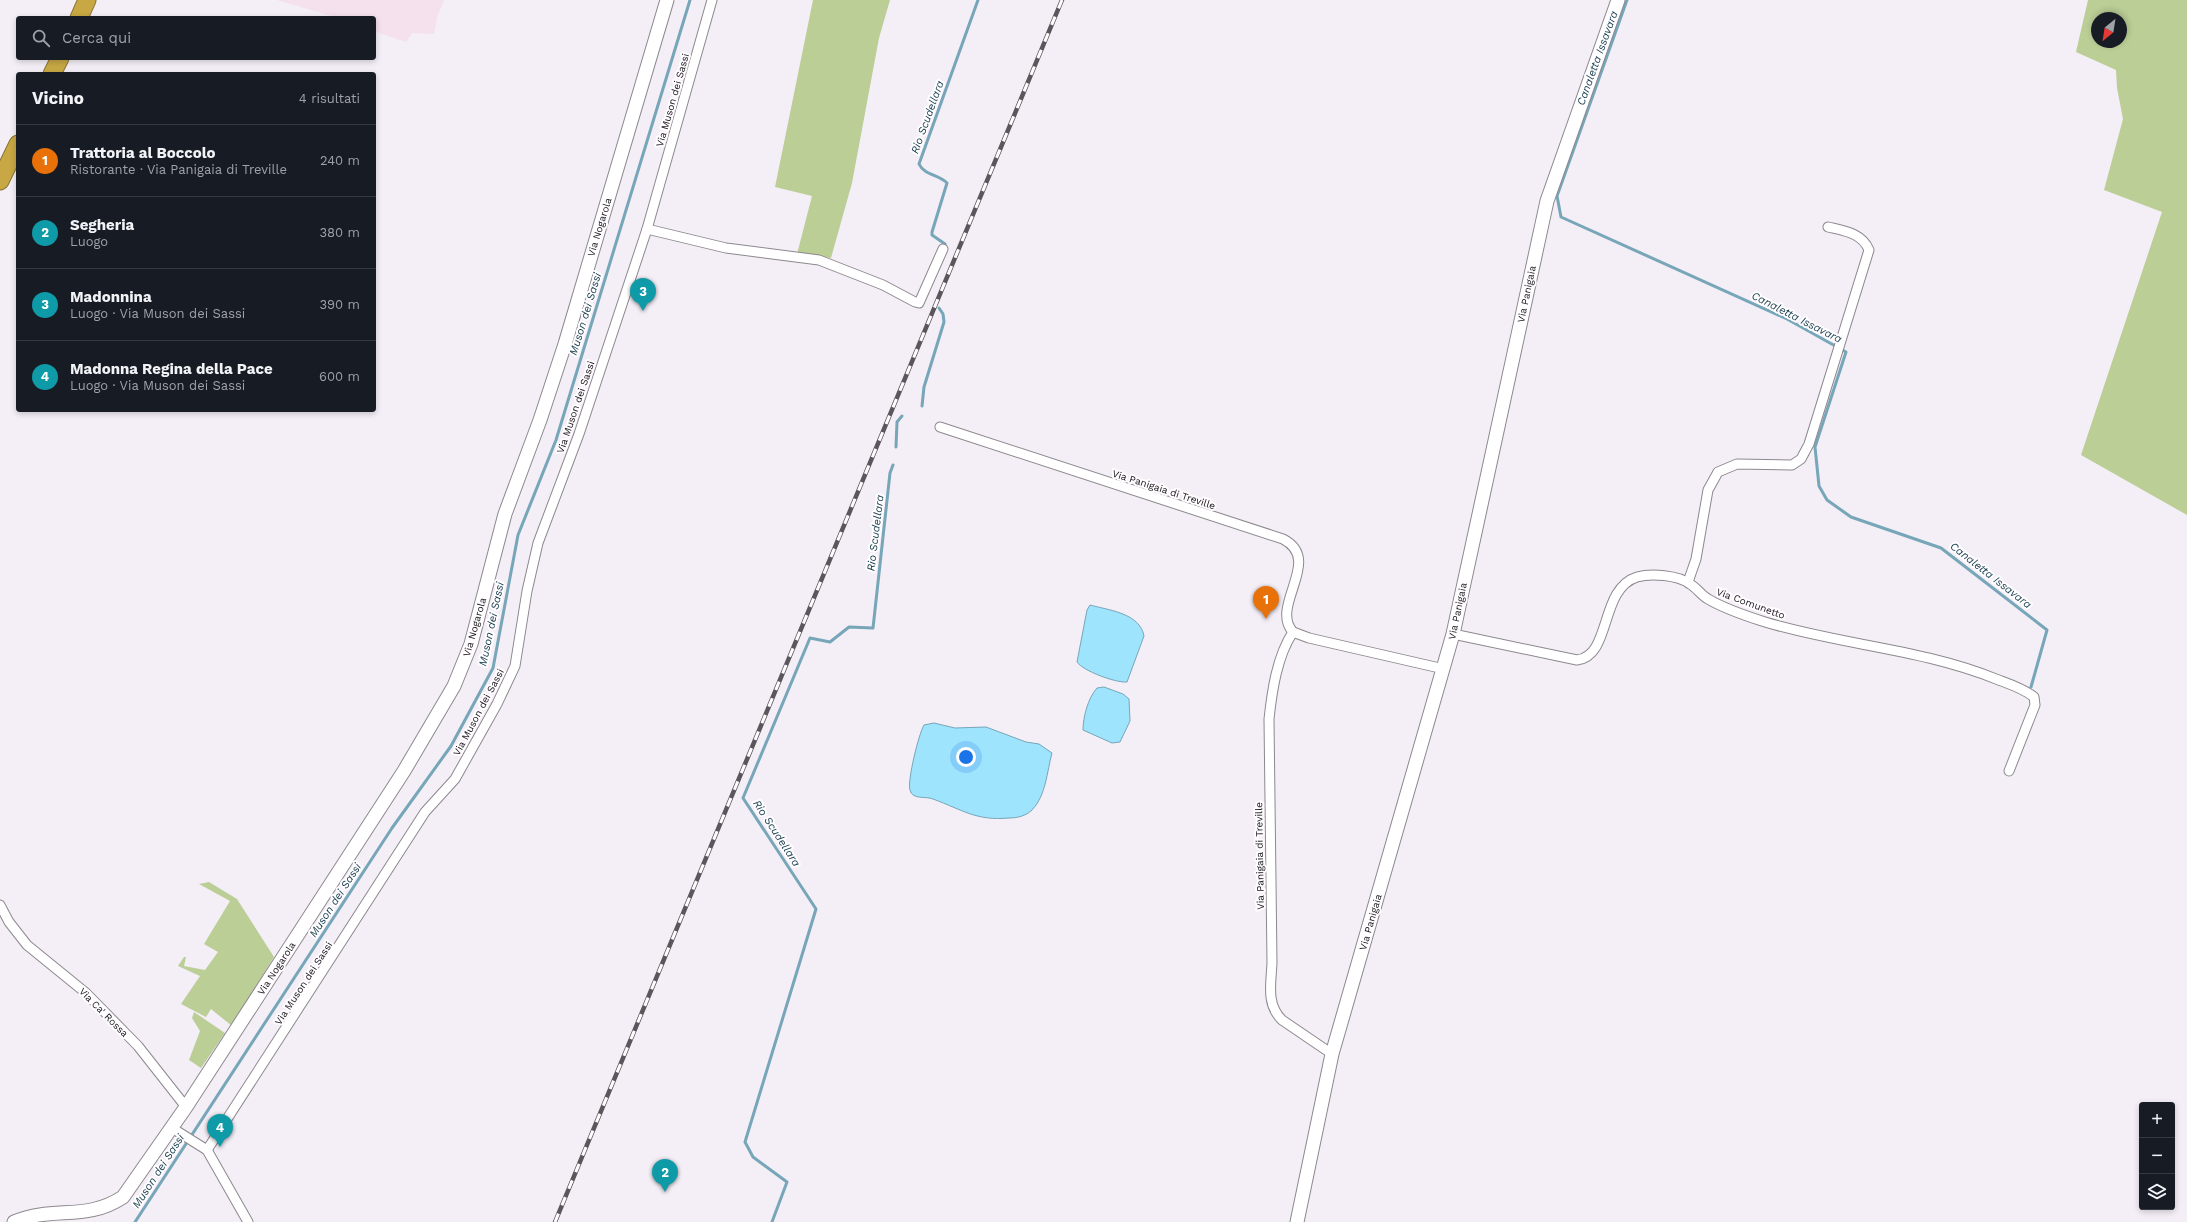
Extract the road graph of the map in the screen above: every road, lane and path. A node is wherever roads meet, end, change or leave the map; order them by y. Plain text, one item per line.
1 (87, 0) edge
2 (667, 0) edge
3 (712, 0) edge
4 (1618, 0) edge
5 (80, 16) edge
6 (59, 60) edge
7 (53, 72) edge
8 (16, 148) edge
9 (0, 181) edge
10 (1828, 227) dead end
11 (647, 229) junction
12 (943, 249) dead end
13 (940, 427) dead end
14 (1688, 582) junction
15 (1293, 632) junction
16 (1453, 634) junction
17 (1444, 669) junction
18 (2009, 771) dead end
19 (0, 905) edge
20 (1332, 1054) junction
21 (186, 1107) junction
22 (174, 1129) junction
23 (205, 1148) junction
24 (14, 1222) edge
25 (248, 1222) edge
26 (1297, 1222) edge

1 - 5 highway
2 - 21 street, Via Nogarola
3 - 11 street, Via Muson dei Sassi
4 - 16 street, Via Panigaia
6 - 7 highway
8 - 9 highway
10 - 14 street
11 - 12 street
11 - 23 street, Via Muson dei Sassi
13 - 15 street, Via Panigaia di Treville
14 - 16 street, Via Comunetto
14 - 18 street, Via Comunetto
15 - 17 street
15 - 20 street, Via Panigaia di Treville
16 - 17 street, Via Panigaia
17 - 20 street, Via Panigaia
19 - 21 street, Via Ca' Rossa
20 - 26 street, Via Panigaia
21 - 22 street
22 - 23 street
22 - 24 street
23 - 25 street

